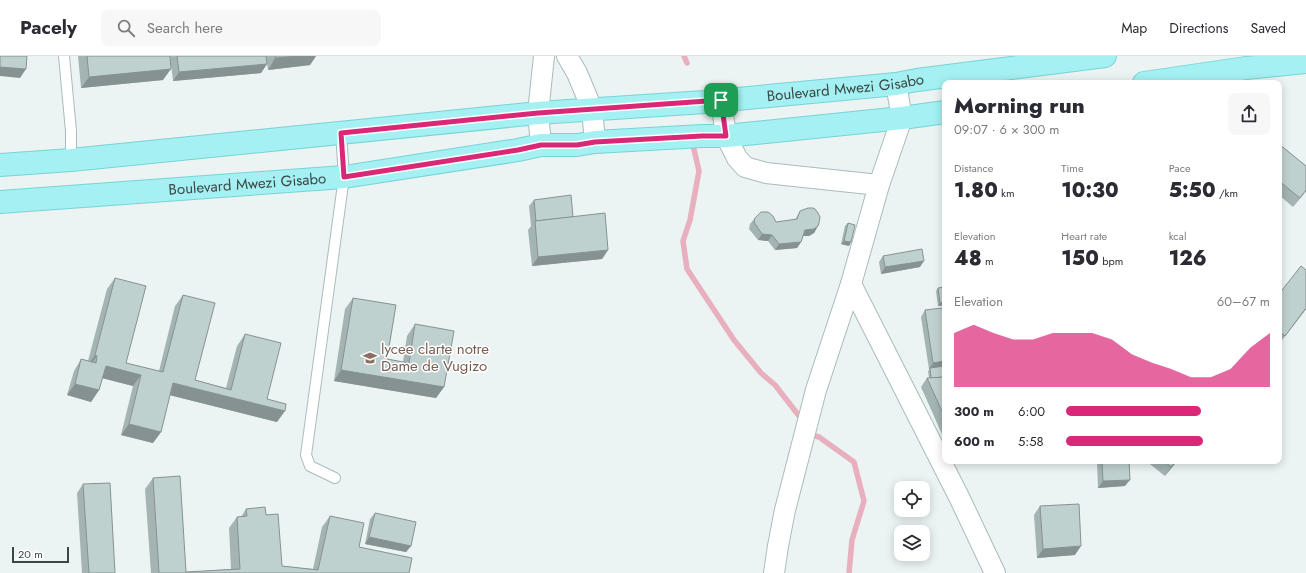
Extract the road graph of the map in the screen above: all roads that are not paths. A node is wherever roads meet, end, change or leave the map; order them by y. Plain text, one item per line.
1 (64, 56) edge
2 (544, 56) edge
3 (567, 56) edge
4 (1105, 56) edge
5 (1306, 62) edge
6 (1164, 80) edge
7 (896, 84) junction
8 (713, 101) junction
9 (592, 109) junction
10 (942, 112) edge
11 (538, 113) junction
12 (902, 118) junction
13 (341, 133) junction
14 (726, 136) junction
15 (595, 142) junction
16 (541, 145) junction
17 (72, 160) junction
18 (0, 165) edge
19 (344, 177) junction
20 (880, 185) junction
21 (0, 202) edge
22 (851, 284) junction
23 (942, 463) edge
24 (942, 464) edge
25 (335, 478) dead end
26 (774, 573) edge
27 (995, 573) edge

1 - 17 lane
2 - 11 street
3 - 9 street
4 - 7 main road, Boulevard Mwezi Gisabo
5 - 6 main road
7 - 8 main road, Boulevard Mwezi Gisabo
7 - 12 street
8 - 9 main road, Boulevard Mwezi Gisabo
8 - 14 street
9 - 11 main road
9 - 15 street
10 - 12 main road
11 - 13 main road
11 - 16 street
12 - 14 main road
12 - 20 street
13 - 17 main road
13 - 19 lane
14 - 15 main road, Boulevard Mwezi Gisabo
14 - 20 street
15 - 16 main road, Boulevard Mwezi Gisabo
16 - 19 main road, Boulevard Mwezi Gisabo
17 - 18 main road
19 - 21 main road, Boulevard Mwezi Gisabo
19 - 25 lane
20 - 22 street
22 - 23 street
22 - 26 street
24 - 27 street

